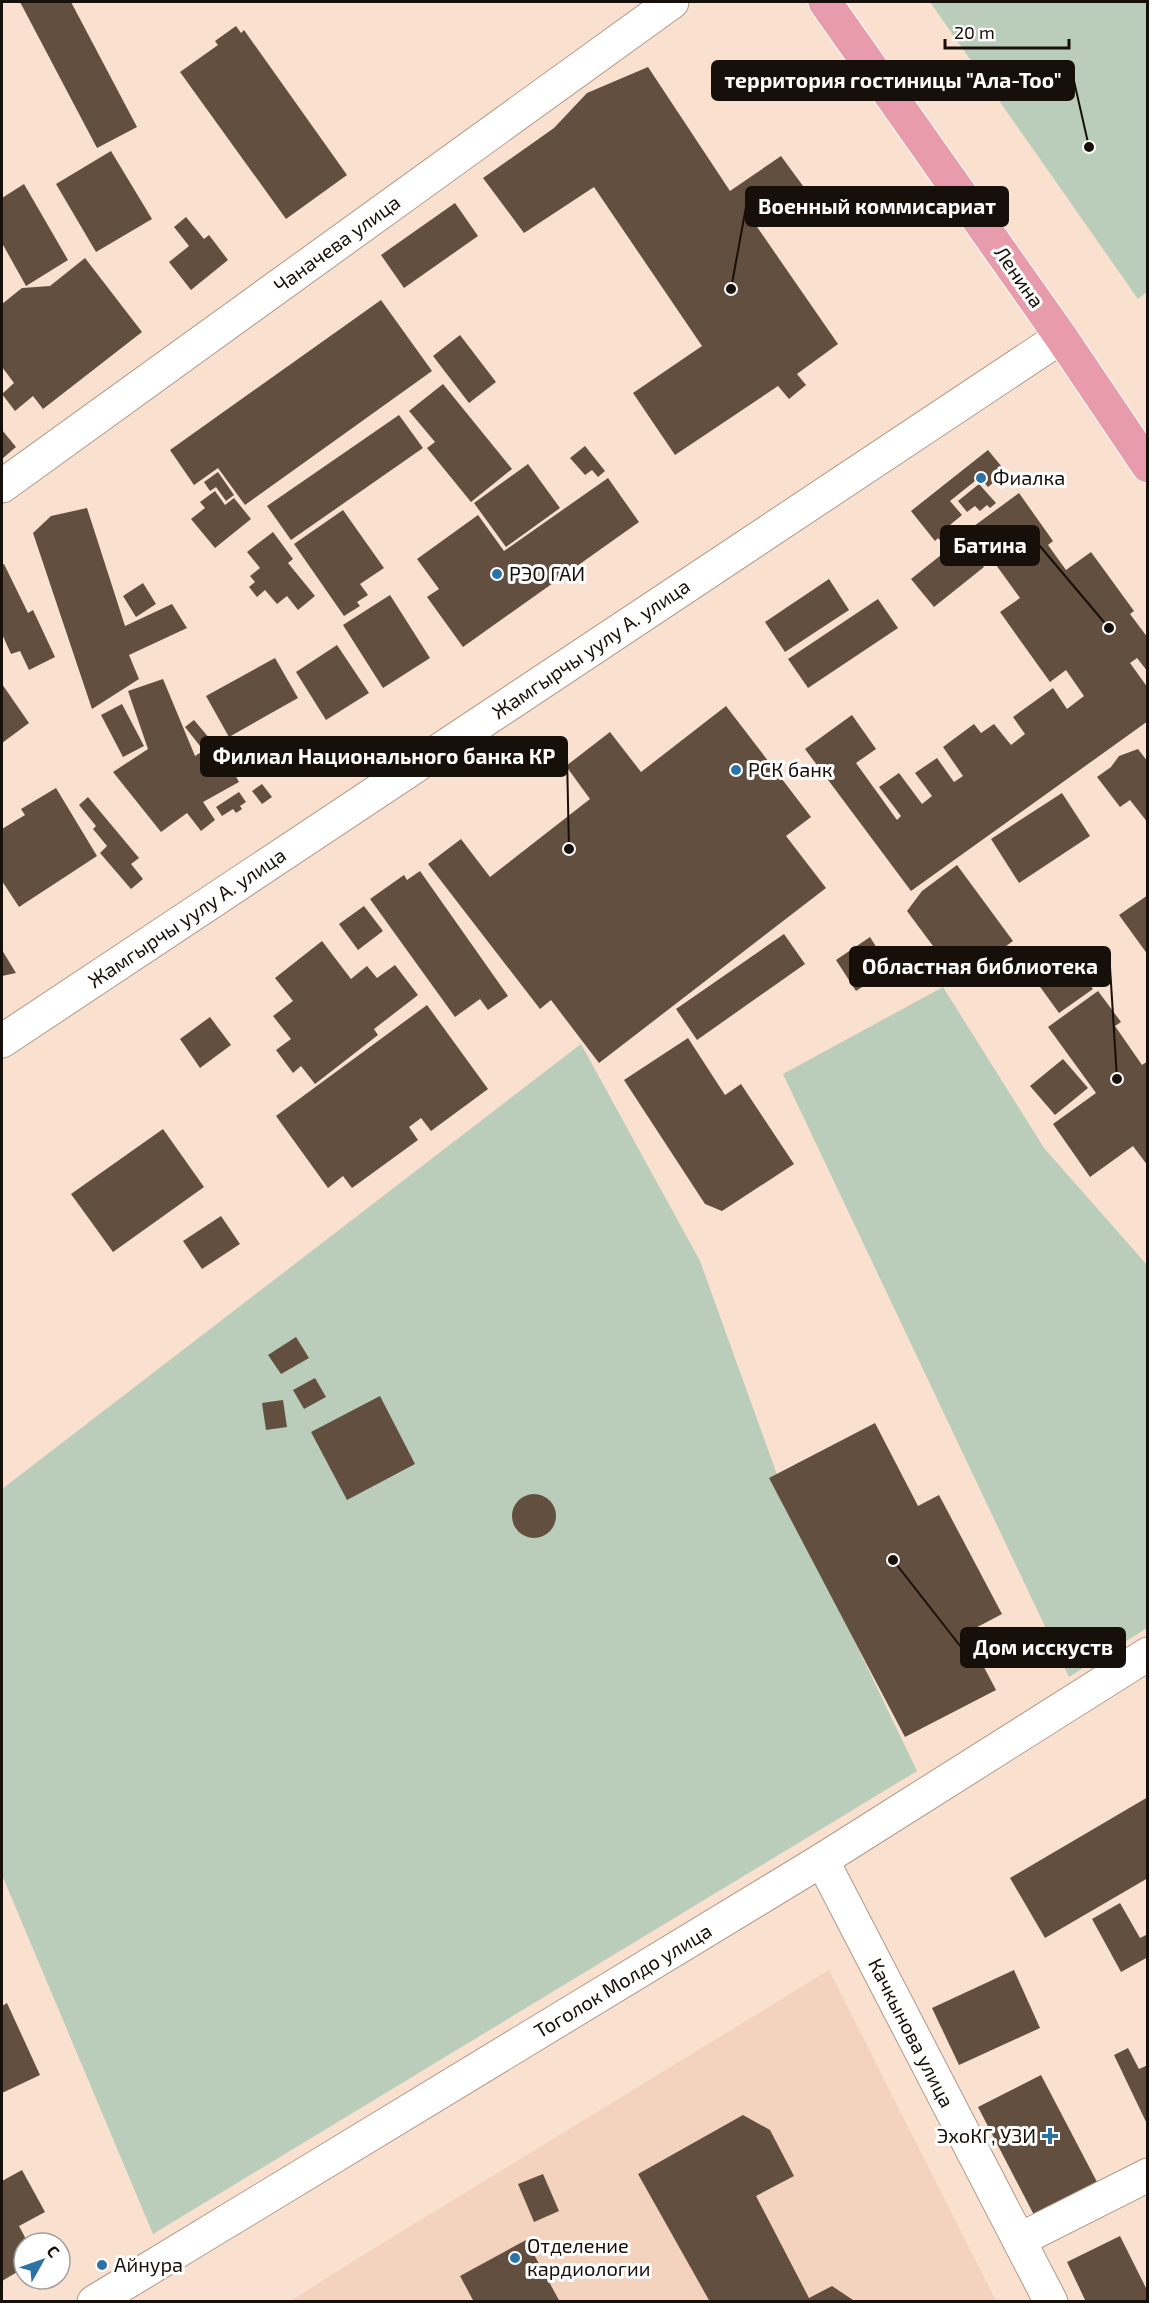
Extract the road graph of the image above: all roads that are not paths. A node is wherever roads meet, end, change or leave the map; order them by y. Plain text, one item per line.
1 (672, 2) edge
2 (825, 2) edge
3 (1061, 337) junction
4 (1148, 466) edge
5 (2, 486) edge
6 (2, 1041) edge
7 (1148, 1654) edge
8 (822, 1860) junction
9 (1148, 2175) edge
10 (1019, 2240) junction
11 (94, 2301) edge
12 (1051, 2301) edge

1 - 5 street, Чаначева улица
2 - 3 main road, Ленина
3 - 4 main road, Ленина
3 - 6 street, Жамгырчы уулу А. улица
7 - 8 street, Тоголок Молдо улица
8 - 10 street, Качкынова улица
8 - 11 street, Тоголок Молдо улица
9 - 10 street
10 - 12 street, Качкынова улица

